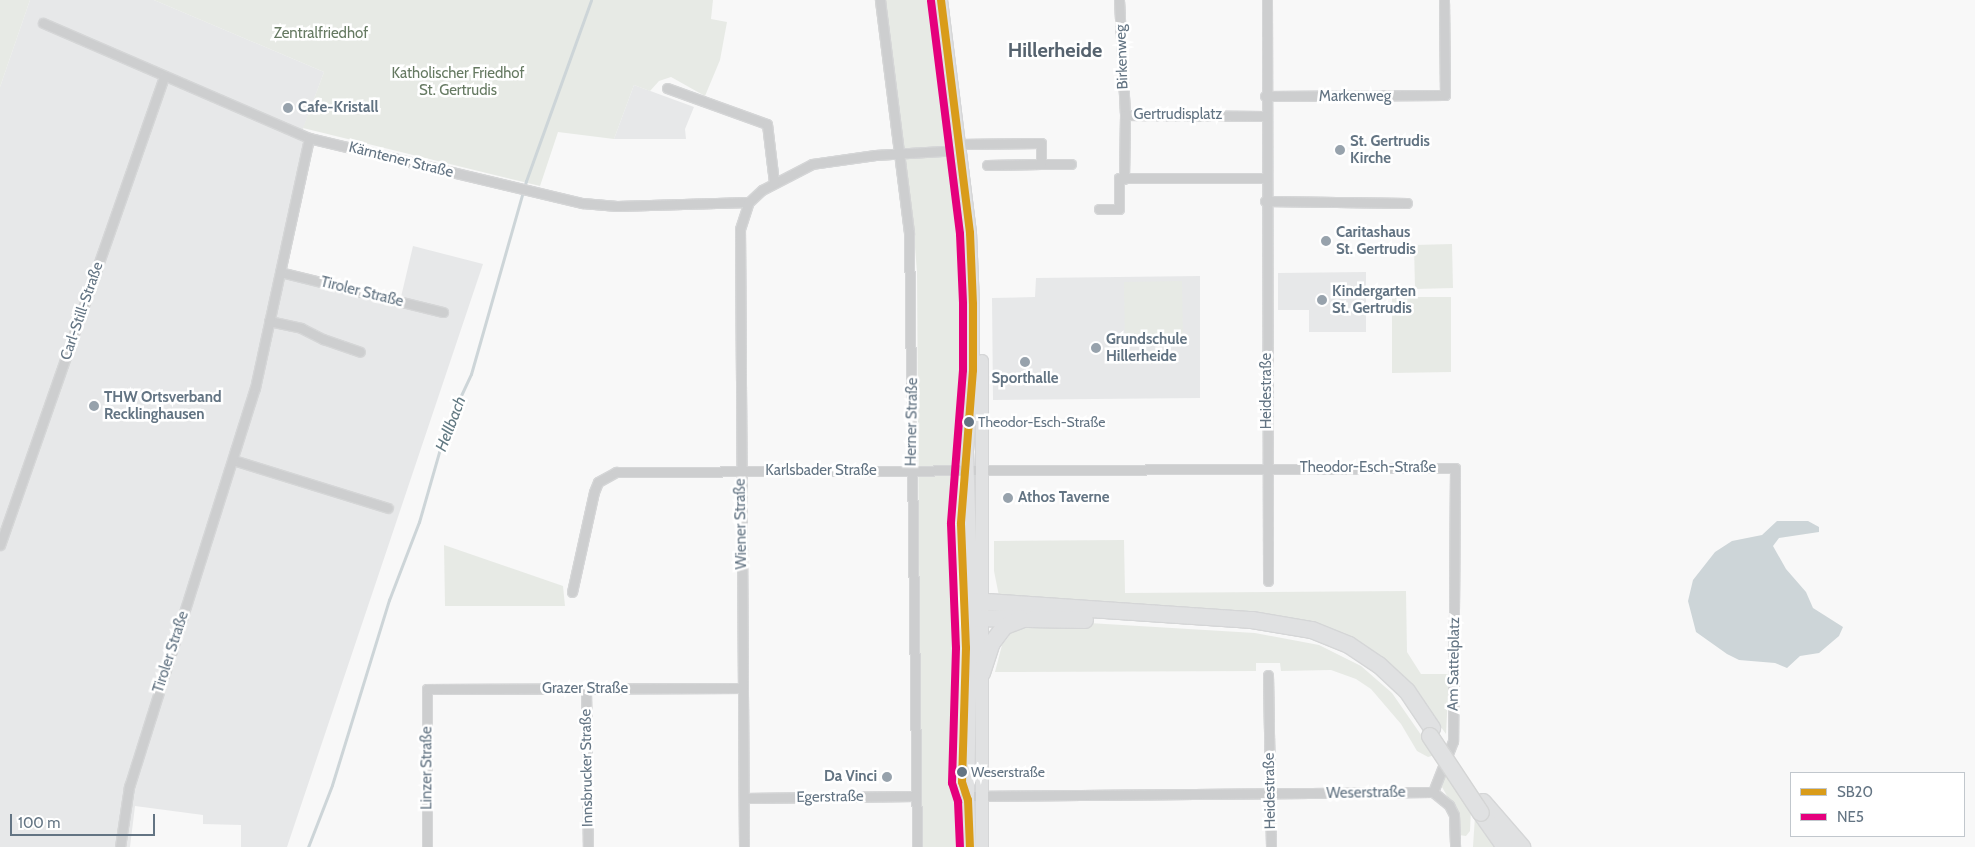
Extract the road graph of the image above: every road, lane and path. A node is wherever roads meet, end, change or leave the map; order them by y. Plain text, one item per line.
1 (880, 0) edge
2 (940, 0) edge
3 (948, 0) edge
4 (1119, 0) edge
5 (1267, 0) edge
6 (1444, 0) edge
7 (42, 23) dead end
8 (164, 76) junction
9 (667, 88) dead end
10 (1266, 96) junction
11 (1125, 115) junction
12 (1265, 116) junction
13 (309, 138) junction
14 (962, 146) junction
15 (901, 153) junction
16 (1041, 164) junction
17 (1071, 164) dead end
18 (987, 165) dead end
19 (1266, 178) junction
20 (1124, 179) junction
21 (774, 183) junction
22 (1266, 201) junction
23 (748, 202) junction
24 (1407, 203) dead end
25 (1099, 209) dead end
26 (280, 272) junction
27 (443, 312) dead end
28 (270, 321) junction
29 (360, 352) dead end
30 (232, 460) junction
31 (1267, 468) junction
32 (1455, 468) joint
33 (740, 471) junction
34 (911, 472) junction
35 (967, 472) junction
36 (981, 472) junction
37 (388, 508) dead end
38 (0, 545) edge
39 (1268, 581) dead end
40 (572, 592) dead end
41 (977, 601) junction
42 (977, 619) junction
43 (1033, 619) junction
44 (982, 672) junction
45 (1268, 676) dead end
46 (743, 688) junction
47 (426, 689) joint
48 (586, 689) junction
49 (1431, 732) junction
50 (1433, 792) junction
51 (1270, 794) junction
52 (983, 795) junction
53 (916, 796) junction
54 (968, 796) junction
55 (744, 798) junction
56 (1482, 807) junction
57 (1505, 845) edge
58 (120, 847) edge
59 (427, 847) edge
60 (588, 847) edge
61 (744, 847) edge
62 (917, 847) edge
63 (970, 847) edge
64 (982, 847) edge
65 (1271, 847) edge
66 (1455, 847) edge
67 (1522, 847) edge

1 - 15 street, Herner Straße
2 - 14 main road
3 - 14 main road
4 - 11 street, Birkenweg
5 - 10 street, Heidestraße
6 - 10 street, Markenweg
7 - 8 street, Kärntener Straße
8 - 13 street, Kärntener Straße
8 - 38 street, Carl-Still-Straße
9 - 21 street
10 - 12 street, Heidestraße
11 - 12 street, Gertrudisplatz
11 - 20 street, Gertrudisplatz
12 - 19 street, Heidestraße
13 - 23 street, Kärntener Straße
13 - 26 street, Tiroler Straße
14 - 15 street
14 - 16 street
14 - 35 main road
14 - 36 main road
15 - 21 street
15 - 34 street, Herner Straße
16 - 17 street
16 - 18 street
19 - 20 street
19 - 22 street, Heidestraße
20 - 25 street, Gertrudisplatz
21 - 23 street
22 - 24 street
22 - 31 street, Heidestraße
23 - 33 street, Wiener Straße
26 - 27 street, Tiroler Straße
26 - 28 street, Tiroler Straße
28 - 29 street
28 - 30 street, Tiroler Straße
30 - 37 street
30 - 58 street, Tiroler Straße
31 - 32 street, Theodor-Esch-Straße
31 - 36 street, Theodor-Esch-Straße
31 - 39 street, Heidestraße
32 - 50 street, Am Sattelplatz
33 - 34 street, Karlsbader Straße
33 - 40 street, Karlsbader Straße
33 - 46 street, Wiener Straße
34 - 35 street, Karlsbader Straße
34 - 53 street, Herner Straße
35 - 36 street, Karlsbader Straße
35 - 41 main road
36 - 41 main road
41 - 42 main road
41 - 49 highway
42 - 43 highway
42 - 44 main road
42 - 54 main road
43 - 44 highway
43 - 49 highway
44 - 52 main road
45 - 51 street, Heidestraße
46 - 48 street, Grazer Straße
46 - 55 street, Wiener Straße
47 - 48 street, Grazer Straße
47 - 59 street, Linzer Straße
48 - 60 street, Innsbrucker Straße
49 - 56 highway
50 - 51 street, Weserstraße
50 - 66 street
51 - 52 street, Weserstraße
51 - 65 street, Heidestraße
52 - 54 street, Weserstraße
52 - 64 main road
53 - 55 street, Egerstraße
53 - 62 street, Herner Straße
54 - 63 main road
55 - 61 street, Wiener Straße
56 - 57 highway
56 - 67 highway

